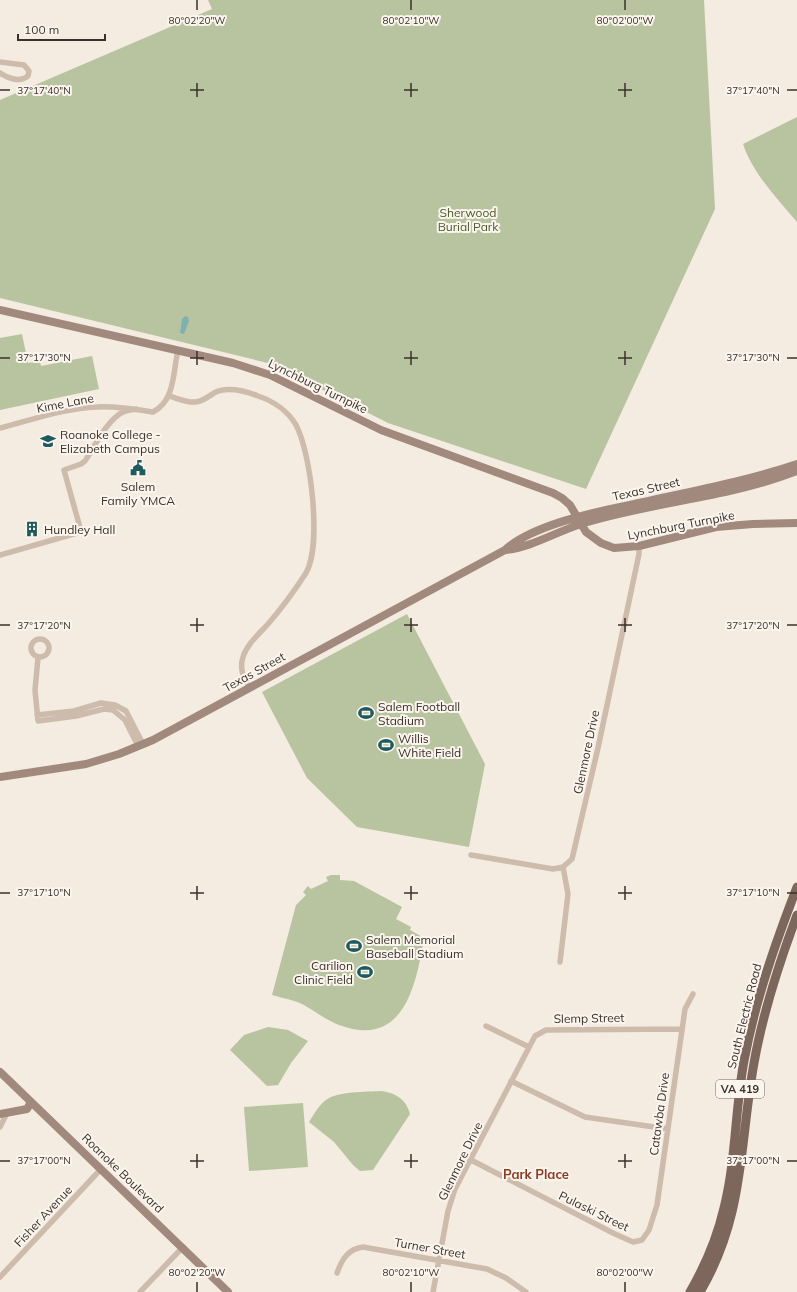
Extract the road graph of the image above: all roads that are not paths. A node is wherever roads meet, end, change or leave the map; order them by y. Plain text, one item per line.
1 (0, 62) edge
2 (0, 73) edge
3 (0, 310) edge
4 (178, 350) junction
5 (169, 396) junction
6 (136, 409) junction
7 (0, 428) edge
8 (797, 464) edge
9 (797, 471) edge
10 (579, 521) junction
11 (797, 523) edge
12 (639, 546) junction
13 (0, 554) edge
14 (38, 658) dead end
15 (250, 688) junction
16 (140, 745) junction
17 (0, 777) edge
18 (471, 855) dead end
19 (563, 867) junction
20 (797, 887) edge
21 (797, 915) edge
22 (560, 962) dead end
23 (693, 994) dead end
24 (486, 1026) dead end
25 (682, 1029) junction
26 (529, 1047) junction
27 (0, 1072) edge
28 (511, 1081) junction
29 (32, 1102) junction
30 (4, 1114) edge
31 (0, 1127) edge
32 (668, 1129) junction
33 (471, 1160) junction
34 (102, 1169) junction
35 (644, 1238) joint
36 (183, 1247) junction
37 (440, 1260) junction
38 (337, 1273) dead end
39 (0, 1277) edge
40 (140, 1292) edge
41 (228, 1292) edge
42 (434, 1292) edge
43 (526, 1292) edge
44 (690, 1292) edge
45 (700, 1292) edge

1 - 2 street
3 - 4 main road, Lynchburg Turnpike
4 - 5 street
4 - 10 main road, Lynchburg Turnpike
5 - 6 street, Kime Lane
5 - 15 street
6 - 7 street, Kime Lane
6 - 13 street, Kime Lane
8 - 10 main road, Texas Street
9 - 10 main road, Texas Street
10 - 12 main road, Lynchburg Turnpike
10 - 15 main road, Texas Street
11 - 12 main road, Lynchburg Turnpike
12 - 19 street, Glenmore Drive
14 - 16 street
15 - 16 main road, Texas Street
16 - 17 main road, Texas Street
18 - 19 street
19 - 22 street
20 - 44 main road, South Electric Road / VA 419
21 - 45 main road, South Electric Road / VA 419
23 - 25 street, Catawba Drive
24 - 26 street
25 - 26 street, Slemp Street
25 - 32 street, Catawba Drive
26 - 28 street, Glenmore Drive
27 - 29 main road, Roanoke Boulevard
28 - 32 street
28 - 33 street, Glenmore Drive
29 - 30 main road
29 - 34 main road, Roanoke Boulevard
30 - 31 street
32 - 35 street, Catawba Drive
33 - 35 street, Pulaski Street
33 - 37 street, Glenmore Drive
34 - 36 main road, Roanoke Boulevard
34 - 39 street, Fisher Avenue
36 - 40 street
36 - 41 main road, Roanoke Boulevard
37 - 38 street, Turner Street
37 - 42 street, Glenmore Drive
37 - 43 street, Turner Street

